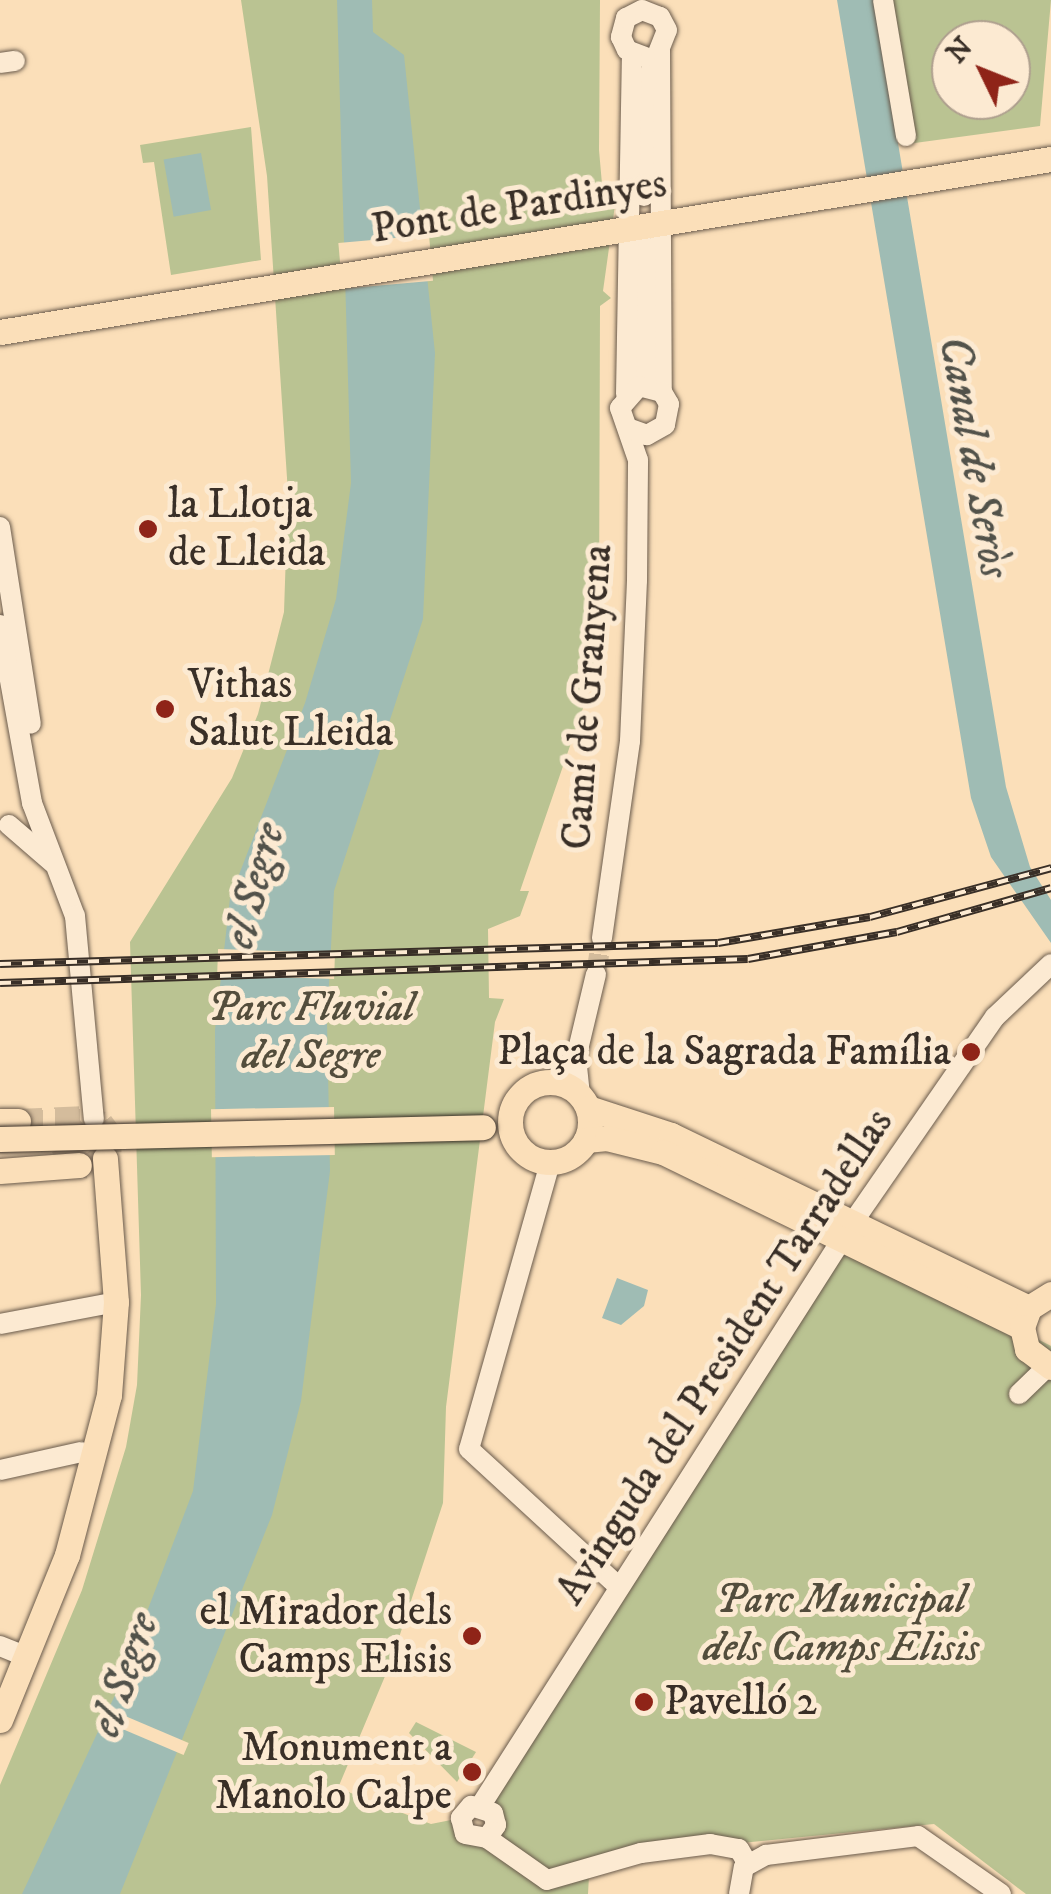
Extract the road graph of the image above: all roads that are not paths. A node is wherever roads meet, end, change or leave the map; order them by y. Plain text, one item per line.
1 (883, 0) edge
2 (639, 6) edge
3 (660, 50) junction
4 (632, 54) junction
5 (644, 88) junction
6 (906, 136) dead end
7 (1051, 159) edge
8 (644, 196) dead end
9 (662, 224) junction
10 (628, 236) junction
11 (0, 332) edge
12 (645, 390) junction
13 (628, 428) junction
14 (654, 433) junction
15 (638, 460) junction
16 (0, 527) edge
17 (0, 625) edge
18 (4, 825) edge
19 (43, 825) junction
20 (60, 872) junction
21 (602, 938) tunnel mouth
22 (1051, 964) edge
23 (596, 974) tunnel mouth
24 (576, 1058) junction
25 (553, 1082) junction
26 (584, 1102) junction
27 (94, 1119) tunnel mouth
28 (510, 1125) junction
29 (6, 1127) edge
30 (586, 1140) junction
31 (550, 1163) junction
32 (89, 1164) junction
33 (0, 1172) edge
34 (0, 1182) edge
35 (848, 1230) junction
36 (107, 1302) junction
37 (1034, 1310) edge
38 (0, 1324) edge
39 (1044, 1363) edge
40 (81, 1452) junction
41 (0, 1470) edge
42 (620, 1588) junction
43 (13, 1651) edge
44 (0, 1677) edge
45 (0, 1720) edge
46 (749, 1862) junction
47 (566, 1889) edge
48 (739, 1894) edge
49 (1001, 1894) edge

1 - 6 street
2 - 3 street
2 - 4 street
3 - 4 street
3 - 5 street
3 - 9 street
4 - 5 street
4 - 10 street
5 - 8 street
7 - 9 main road, Pont de Pardinyes
9 - 10 main road, Pont de Pardinyes
9 - 12 street
10 - 11 main road, Pont de Pardinyes
10 - 12 street
12 - 13 street, Camí de Granyena
12 - 14 street, Camí de Granyena
13 - 14 street
13 - 15 street, Camí de Granyena
14 - 15 street, Camí de Granyena
15 - 21 street, Camí de Granyena
16 - 19 street
17 - 19 street
18 - 19 street
18 - 20 street
19 - 20 street
20 - 27 street
22 - 35 street, Avinguda del President Tarradellas
23 - 24 street
24 - 25 street
24 - 26 street
25 - 26 main road
25 - 28 main road
26 - 30 main road
26 - 35 main road
28 - 29 main road, bridge
28 - 31 main road
30 - 31 main road
30 - 35 main road
31 - 42 street
32 - 33 main road
32 - 34 street
32 - 36 main road
35 - 37 main road
35 - 42 street, Avinguda del President Tarradellas
36 - 38 street
36 - 40 main road
36 - 43 main road
37 - 39 main road
40 - 41 street
40 - 43 main road
42 - 47 street, Avinguda del President Tarradellas
43 - 44 main road
43 - 45 main road
46 - 47 street
46 - 48 street
46 - 49 street

